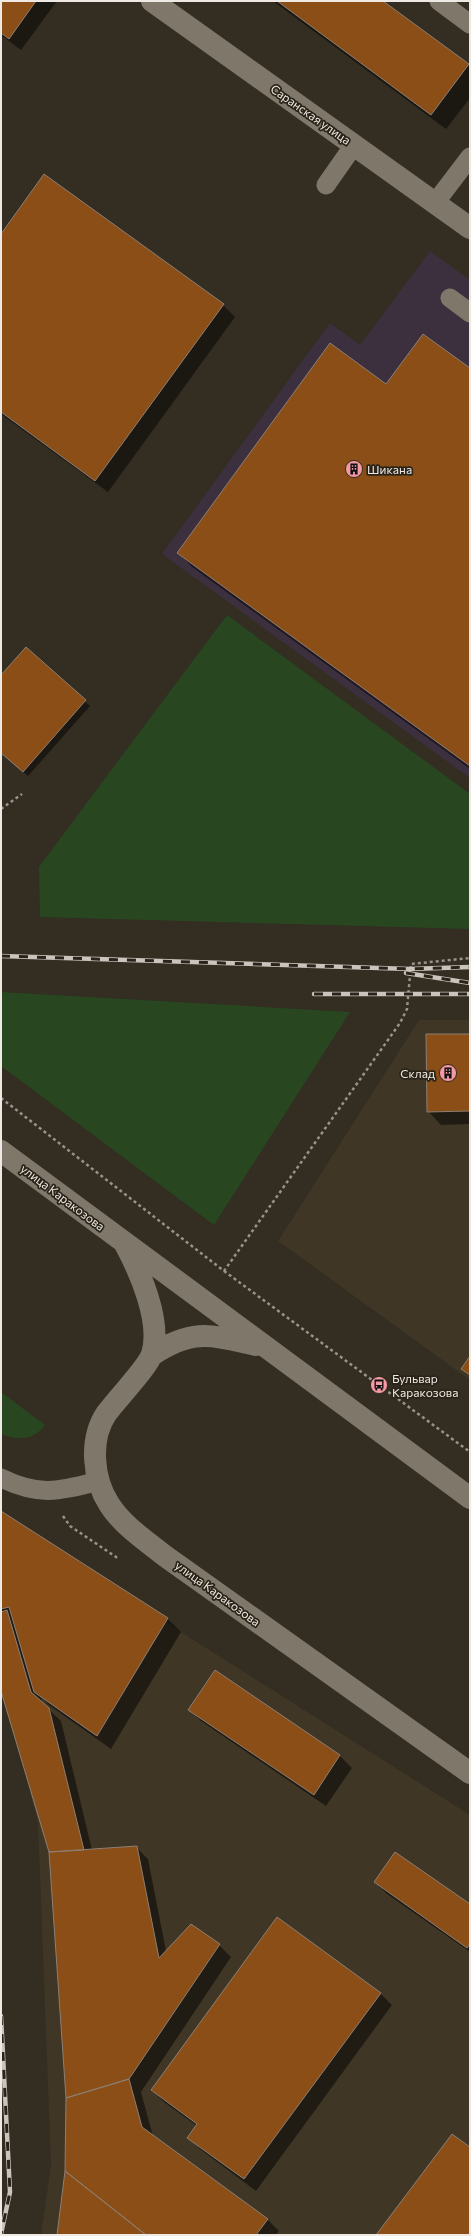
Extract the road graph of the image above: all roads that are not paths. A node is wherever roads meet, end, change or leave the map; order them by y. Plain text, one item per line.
1 (152, 1) edge
2 (438, 1) edge
3 (470, 24) edge
4 (354, 145) junction
5 (470, 157) edge
6 (326, 185) dead end
7 (436, 203) junction
8 (470, 228) edge
9 (450, 298) dead end
10 (470, 313) edge
11 (1, 1151) edge
12 (125, 1244) junction
13 (264, 1346) junction
14 (152, 1355) junction
15 (1, 1478) edge
16 (99, 1481) junction
17 (470, 1498) edge
18 (470, 1773) edge

1 - 4 main road, Саранская улица
2 - 3 lane
4 - 6 lane
4 - 7 main road, Саранская улица
5 - 7 lane
7 - 8 main road, Саранская улица
9 - 10 lane
11 - 12 main road, улица Каракозова
12 - 13 main road, улица Каракозова
12 - 14 main road, улица Каракозова
13 - 14 main road, улица Каракозова
13 - 17 main road, улица Каракозова
14 - 16 main road, улица Каракозова
15 - 16 lane
16 - 18 main road, улица Каракозова

